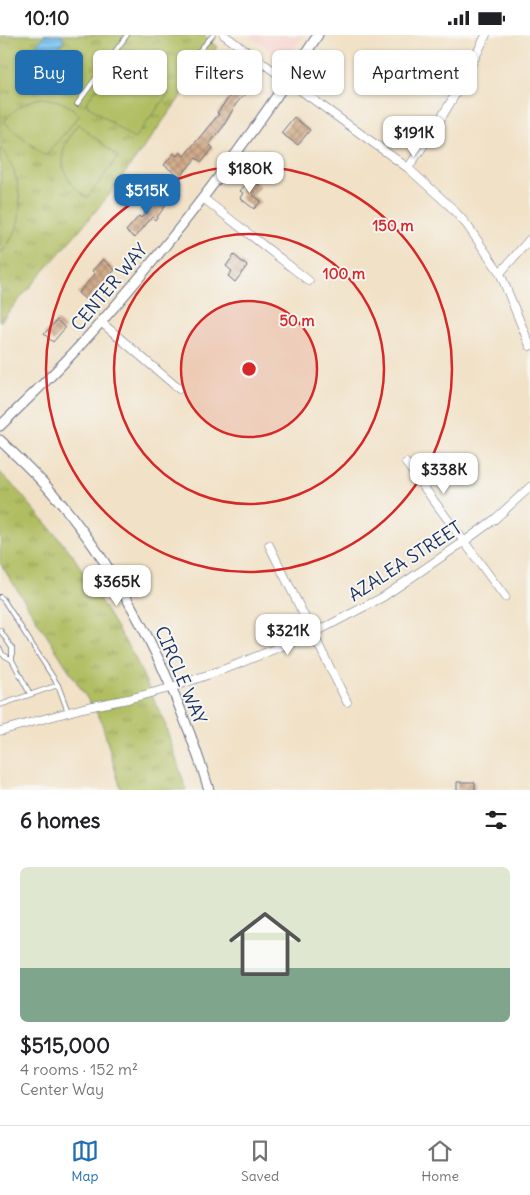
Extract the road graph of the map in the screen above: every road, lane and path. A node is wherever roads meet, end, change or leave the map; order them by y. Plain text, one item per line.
1 (127, 35) edge
2 (213, 35) edge
3 (224, 35) edge
4 (318, 35) edge
5 (486, 35) edge
6 (200, 50) edge
7 (308, 50) edge
8 (272, 68) edge
9 (278, 95) edge
10 (310, 95) edge
11 (77, 104) dead end
12 (408, 167) junction
13 (203, 198) junction
14 (530, 239) edge
15 (500, 273) junction
16 (309, 281) dead end
17 (101, 322) junction
18 (530, 346) edge
19 (179, 389) dead end
20 (0, 427) edge
21 (0, 440) edge
22 (406, 463) dead end
23 (530, 487) edge
24 (465, 541) junction
25 (269, 545) dead end
26 (0, 597) edge
27 (504, 597) dead end
28 (0, 629) edge
29 (314, 633) junction
30 (0, 649) edge
31 (12, 661) junction
32 (58, 685) junction
33 (170, 688) junction
34 (30, 694) junction
35 (347, 702) dead end
36 (0, 705) edge
37 (68, 712) junction
38 (0, 731) edge
39 (209, 790) edge

1 - 11 lane
2 - 6 lane
3 - 8 street
4 - 7 street, CENTER WAY
5 - 12 street
9 - 13 street, CENTER WAY
10 - 12 street
12 - 15 street
13 - 16 street
13 - 17 street, CENTER WAY
14 - 15 street
15 - 18 street
17 - 19 street
17 - 20 street, CENTER WAY
21 - 33 street, CIRCLE WAY
22 - 24 street
23 - 24 street, AZALEA STREET
24 - 27 street
24 - 29 street, AZALEA STREET
25 - 29 street
26 - 32 lane
28 - 31 lane
29 - 33 street, AZALEA STREET
29 - 35 street
30 - 31 lane
31 - 34 lane
32 - 34 lane
32 - 37 lane
33 - 37 street, AZALEA STREET
33 - 39 street, CIRCLE WAY
34 - 36 lane
37 - 38 street, AZALEA STREET

